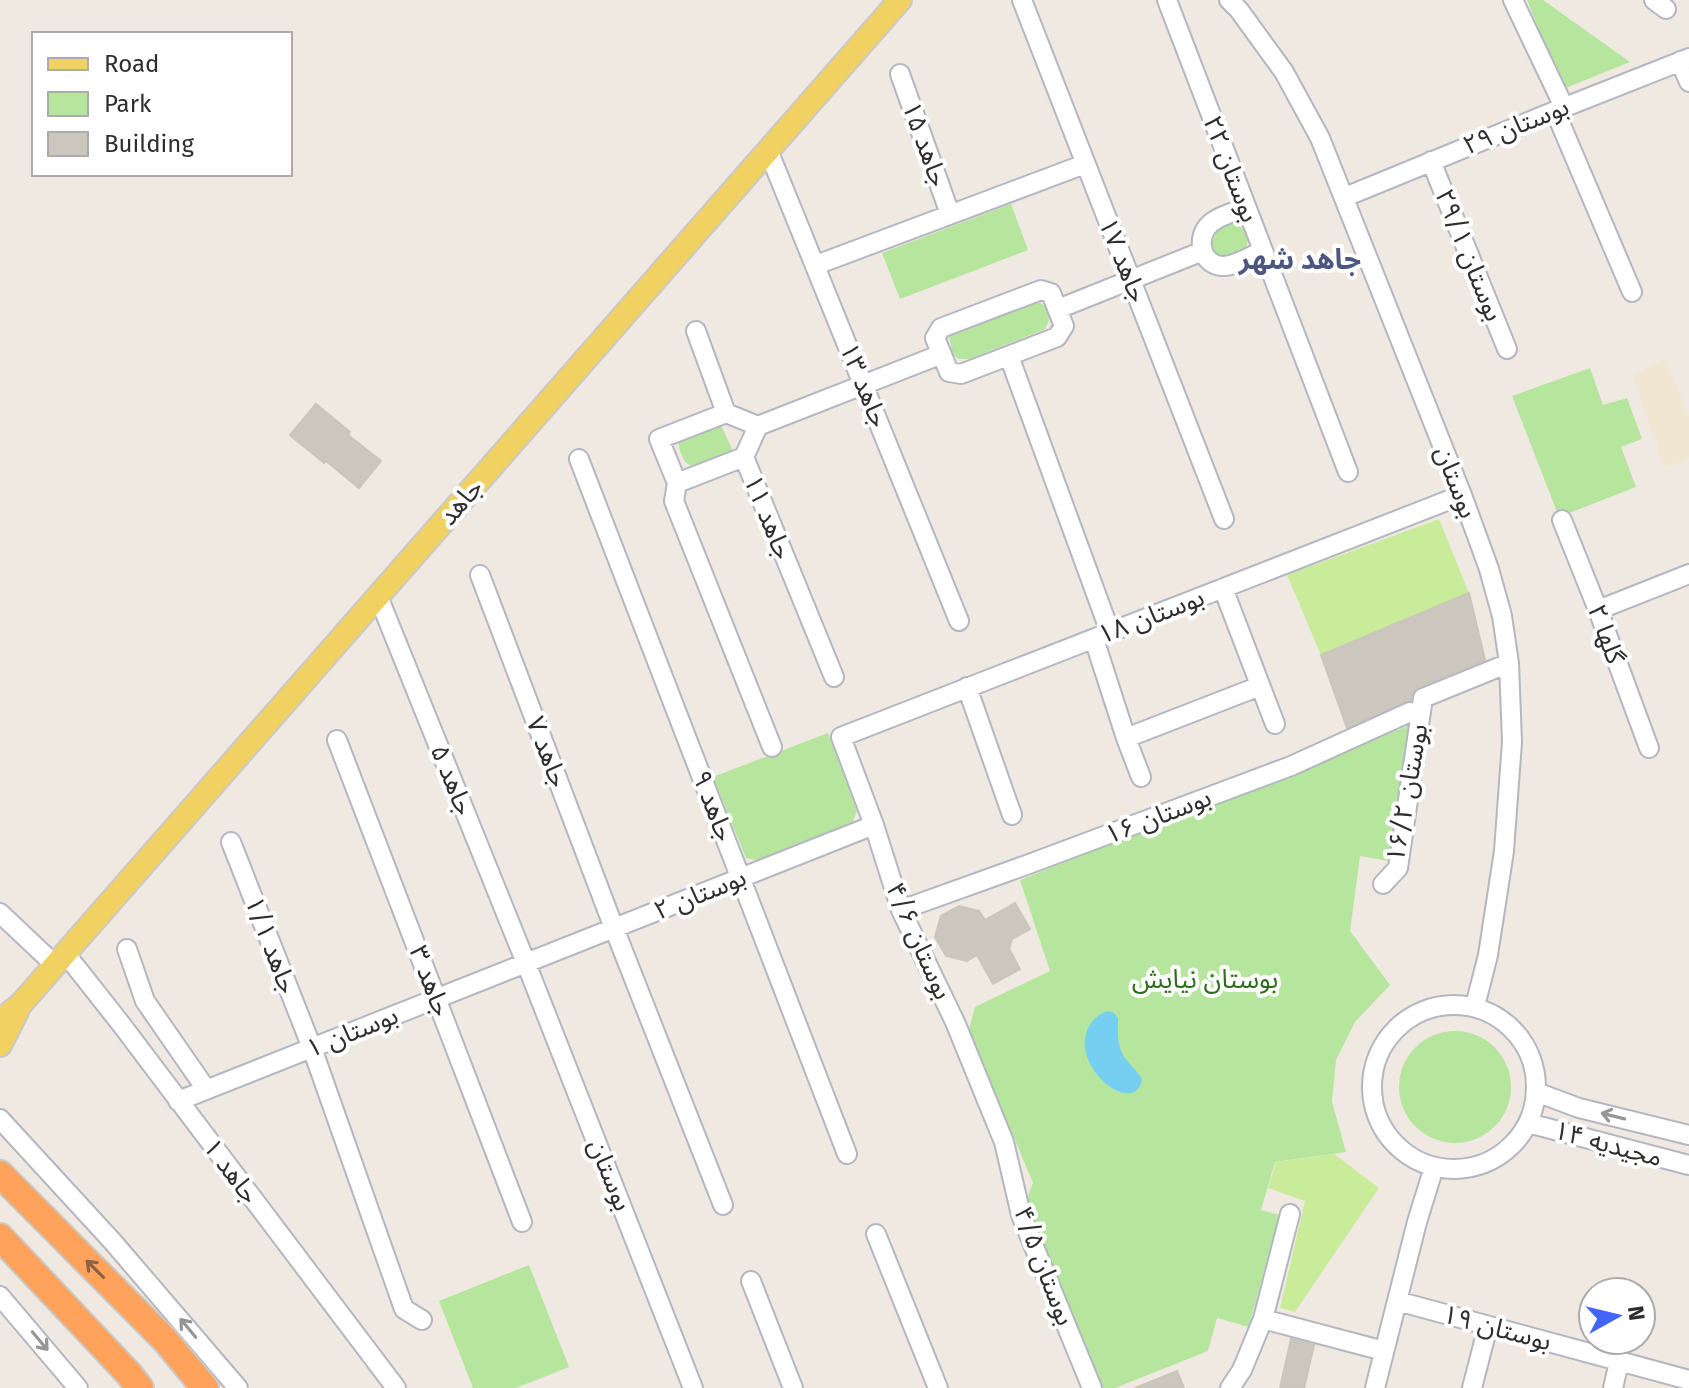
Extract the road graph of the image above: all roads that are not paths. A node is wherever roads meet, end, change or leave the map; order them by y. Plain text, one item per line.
1 (900, 0) edge
2 (1022, 0) edge
3 (1167, 0) edge
4 (1229, 0) edge
5 (1513, 0) edge
6 (1684, 60) edge
7 (900, 74) dead end
8 (1689, 82) edge
9 (1559, 109) junction
10 (768, 150) junction
11 (1431, 161) junction
12 (1085, 164) junction
13 (1345, 197) junction
14 (1245, 208) junction
15 (950, 214) junction
16 (1203, 251) junction
17 (1262, 251) junction
18 (816, 265) junction
19 (1131, 279) junction
20 (1632, 292) dead end
21 (1058, 309) junction
22 (696, 331) dead end
23 (1507, 349) dead end
24 (942, 354) junction
25 (1009, 356) junction
26 (864, 385) junction
27 (726, 413) junction
28 (758, 426) junction
29 (744, 457) junction
30 (579, 459) dead end
31 (1348, 472) dead end
32 (677, 483) junction
33 (1462, 495) junction
34 (1224, 519) dead end
35 (1562, 520) dead end
36 (1689, 574) edge
37 (480, 575) dead end
38 (1223, 588) junction
39 (378, 596) junction
40 (1598, 610) junction
41 (959, 621) dead end
42 (1102, 636) junction
43 (1509, 663) junction
44 (834, 677) dead end
45 (1260, 686) junction
46 (967, 687) junction
47 (1410, 712) dead end
48 (1275, 724) dead end
49 (841, 737) joint
50 (1126, 738) junction
51 (337, 740) dead end
52 (772, 747) dead end
53 (1649, 748) dead end
54 (1141, 777) dead end
55 (1012, 815) dead end
56 (874, 825) junction
57 (231, 842) dead end
58 (741, 878) junction
59 (1383, 884) dead end
60 (901, 910) junction
61 (0, 913) edge
62 (614, 928) junction
63 (127, 949) dead end
64 (60, 959) junction
65 (526, 963) junction
66 (437, 998) junction
67 (21, 1004) junction
68 (1475, 1006) junction
69 (0, 1021) edge
70 (0, 1045) edge
71 (312, 1048) junction
72 (206, 1089) junction
73 (1536, 1092) junction
74 (178, 1101) junction
75 (0, 1119) edge
76 (1528, 1123) junction
77 (1689, 1135) edge
78 (1004, 1142) joint
79 (847, 1154) dead end
80 (1688, 1158) edge
81 (1434, 1167) junction
82 (0, 1174) edge
83 (723, 1205) dead end
84 (1290, 1214) dead end
85 (522, 1222) dead end
86 (876, 1234) dead end
87 (0, 1237) edge
88 (751, 1281) dead end
89 (0, 1296) edge
90 (1397, 1301) junction
91 (1263, 1319) junction
92 (422, 1320) dead end
93 (1488, 1326) junction
94 (1384, 1351) junction
95 (1619, 1362) junction
96 (1689, 1380) edge
97 (78, 1388) edge
98 (140, 1388) edge
99 (205, 1388) edge
100 (238, 1388) edge
101 (396, 1388) edge
102 (693, 1388) edge
103 (793, 1388) edge
104 (938, 1388) edge
105 (1092, 1388) edge
106 (1230, 1388) edge
107 (1375, 1388) edge
108 (1472, 1388) edge
109 (1613, 1388) edge

1 - 10 main road, جاهد
2 - 12 street, جاهد ۱۷
3 - 14 street, بوستان ۲۲
4 - 13 street, بوستان
5 - 9 street
6 - 8 street
6 - 9 street, بوستان ۲۹
7 - 15 street, جاهد ۱۵
9 - 11 street, بوستان ۲۹
9 - 20 street
10 - 18 street, جاهد ۱۳
10 - 39 main road, جاهد
11 - 13 street, بوستان ۲۹
11 - 23 street, بوستان ۲۹/۱
12 - 15 street
12 - 19 street, جاهد ۱۷
13 - 33 street, بوستان
14 - 16 street
14 - 17 street, بوستان ۲۲
15 - 18 street
16 - 17 street
16 - 19 street
17 - 31 street, بوستان ۲۲
18 - 26 street, جاهد ۱۳
19 - 21 street
19 - 34 street, جاهد ۱۷
21 - 24 street
21 - 25 street
22 - 27 street
24 - 25 street
24 - 26 street
25 - 42 street
26 - 28 street
26 - 41 street, جاهد ۱۳
27 - 28 street
27 - 32 street
28 - 29 street, جاهد ۱۱
29 - 32 street
29 - 44 street, جاهد ۱۱
30 - 58 street, جاهد ۹
32 - 52 street
33 - 38 street, بوستان ۱۸
33 - 43 street, بوستان
35 - 40 street, گلها ۲
36 - 40 street
37 - 62 street, جاهد ۷
38 - 42 street, بوستان ۱۸
38 - 45 street
39 - 64 main road, جاهد
39 - 65 street, جاهد ۵
40 - 53 street, گلها ۲
42 - 46 street, بوستان ۱۸
42 - 50 street
43 - 59 street, بوستان ۱۶/۲
43 - 68 street, بوستان
45 - 48 street
45 - 50 street
46 - 49 street, بوستان ۱۸
46 - 55 street
47 - 60 street, بوستان ۱۶
49 - 56 street, بوستان ۴/۶
50 - 54 street
51 - 66 street, جاهد ۳
56 - 58 street, بوستان ۲
56 - 60 street, بوستان ۴/۶
57 - 71 street, جاهد ۱/۱
58 - 62 street, بوستان ۲
58 - 79 street, جاهد ۹
60 - 78 street, بوستان ۴/۶
61 - 64 street, جاهد ۱
62 - 65 street, بوستان ۲
62 - 83 street, جاهد ۷
63 - 72 street
64 - 67 main road, جاهد
64 - 74 street, جاهد ۱
65 - 66 street, بوستان ۱
65 - 102 street, بوستان
66 - 71 street, بوستان ۱
66 - 85 street, جاهد ۳
67 - 69 main road, جاهد
67 - 70 main road, جاهد
68 - 73 street
68 - 81 street
71 - 72 street, بوستان ۱
71 - 92 street, جاهد ۱/۱
72 - 74 street, بوستان ۱
73 - 76 street
77 -> 73 street
74 - 101 street, جاهد ۱
100 -> 75 street
76 - 80 street, مجیدیه ۱۴
76 - 81 street
78 - 105 street, بوستان ۴/۵
81 - 90 street
99 -> 82 highway
84 - 91 street
86 - 104 street
87 - 98 highway
88 - 103 street
89 -> 97 street
90 - 93 street, بوستان ۱۹
90 - 94 street
91 - 94 street
91 - 106 street
93 - 95 street, بوستان ۱۹
93 - 108 street
94 - 107 street
95 - 96 street, بوستان ۱۹
95 - 109 street

